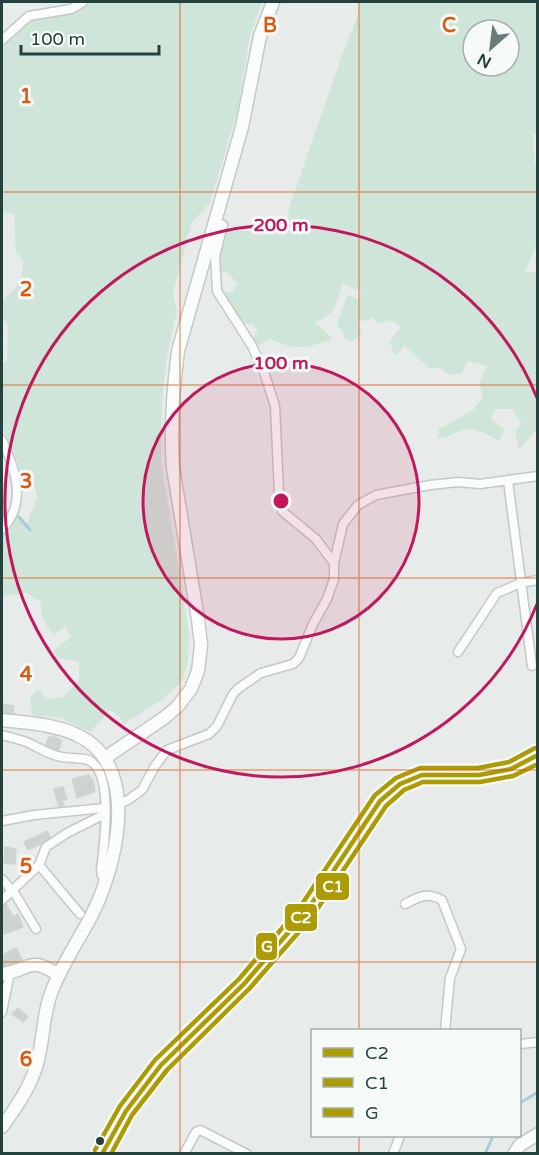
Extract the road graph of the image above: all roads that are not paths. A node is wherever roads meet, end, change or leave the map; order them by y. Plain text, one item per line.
1 (83, 2) edge
2 (273, 2) edge
3 (2, 40) edge
4 (215, 221) junction
5 (2, 440) edge
6 (537, 476) edge
7 (508, 481) junction
8 (2, 529) edge
9 (334, 563) junction
10 (537, 580) edge
11 (522, 582) junction
12 (458, 652) dead end
13 (532, 666) dead end
14 (2, 720) edge
15 (2, 735) edge
16 (537, 755) edge
17 (105, 758) junction
18 (118, 804) junction
19 (105, 811) junction
20 (2, 821) edge
21 (39, 865) junction
22 (107, 877) junction
23 (2, 879) edge
24 (10, 890) junction
25 (2, 900) edge
26 (405, 904) dead end
27 (80, 914) dead end
28 (36, 929) dead end
29 (6, 974) edge
30 (59, 975) junction
31 (2, 1012) edge
32 (445, 1029) edge
33 (537, 1042) edge
34 (521, 1044) edge
35 (2, 1127) edge
36 (537, 1134) edge
37 (400, 1137) edge
38 (102, 1154) edge
39 (184, 1154) edge
40 (246, 1154) edge
41 (393, 1154) edge
42 (514, 1154) edge

1 - 3 street
2 - 4 street
4 - 9 street
4 - 17 street
5 - 8 street
6 - 7 street
7 - 9 street
7 - 11 street
9 - 18 street
10 - 11 street
11 - 12 street
11 - 13 street
14 - 17 street
15 - 19 street
16 - 38 street
17 - 18 street
18 - 22 street
19 - 20 street
19 - 21 street
19 - 22 street
21 - 24 street
21 - 27 street
22 - 30 street
23 - 24 street
24 - 25 street
24 - 28 street
26 - 32 street
29 - 30 street
29 - 31 street
30 - 35 street
33 - 34 street
36 - 42 street
37 - 41 street
39 - 40 street

